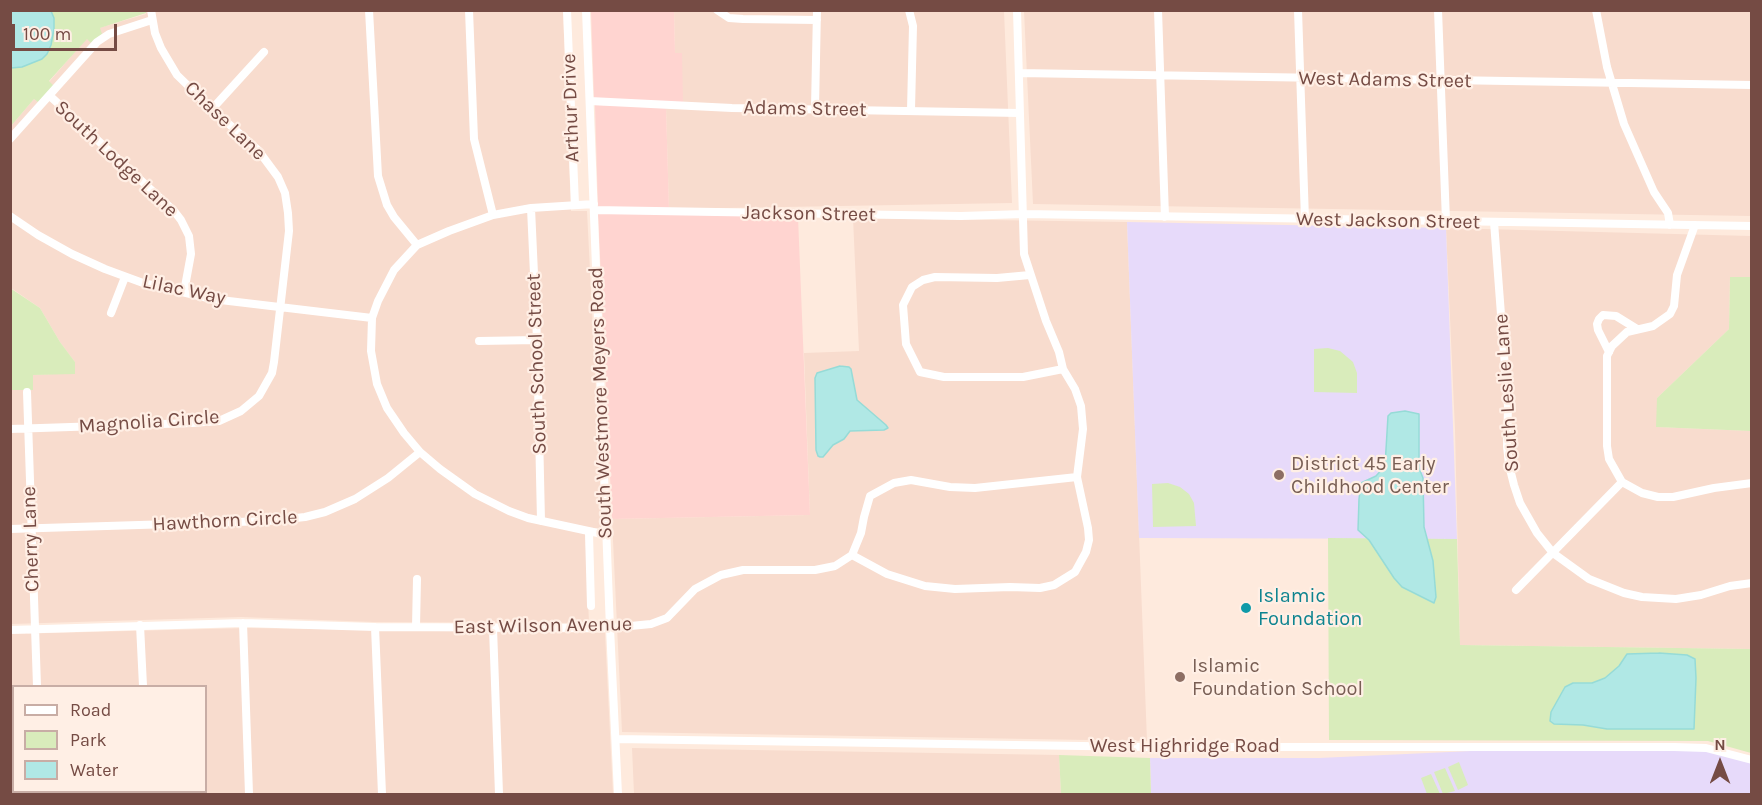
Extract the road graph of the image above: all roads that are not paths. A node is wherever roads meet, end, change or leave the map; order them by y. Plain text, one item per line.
1 (151, 10) edge
2 (369, 10) edge
3 (469, 10) edge
4 (567, 10) edge
5 (586, 10) edge
6 (717, 10) edge
7 (817, 10) edge
8 (909, 10) edge
9 (1017, 10) edge
10 (1158, 10) edge
11 (1298, 10) edge
12 (1438, 10) edge
13 (1596, 10) edge
14 (152, 20) junction
15 (817, 20) junction
16 (264, 52) dead end
17 (1019, 74) junction
18 (1160, 76) junction
19 (1300, 79) junction
20 (1441, 81) junction
21 (1612, 84) junction
22 (1752, 85) edge
23 (50, 96) junction
24 (590, 102) junction
25 (815, 108) junction
26 (212, 109) junction
27 (911, 110) junction
28 (1020, 113) junction
29 (10, 140) edge
30 (575, 205) junction
31 (594, 207) junction
32 (531, 208) junction
33 (1024, 214) junction
34 (493, 215) junction
35 (10, 216) edge
36 (1165, 216) junction
37 (1305, 220) junction
38 (1446, 221) junction
39 (1494, 222) junction
40 (1670, 225) junction
41 (1695, 225) junction
42 (1752, 226) edge
43 (417, 245) junction
44 (1030, 275) junction
45 (125, 277) junction
46 (184, 292) junction
47 (280, 307) junction
48 (111, 313) dead end
49 (372, 318) junction
50 (1637, 329) junction
51 (537, 340) junction
52 (479, 341) dead end
53 (1609, 352) junction
54 (1064, 369) junction
55 (27, 392) dead end
56 (28, 428) junction
57 (10, 429) edge
58 (420, 452) junction
59 (1077, 477) junction
60 (1622, 482) junction
61 (1752, 483) edge
62 (541, 521) junction
63 (31, 528) junction
64 (10, 529) edge
65 (589, 533) junction
66 (607, 535) junction
67 (1553, 553) junction
68 (852, 555) junction
69 (417, 579) dead end
70 (1752, 583) edge
71 (1516, 590) dead end
72 (591, 606) dead end
73 (243, 623) junction
74 (140, 625) junction
75 (375, 627) junction
76 (416, 627) junction
77 (493, 627) junction
78 (610, 628) junction
79 (34, 629) junction
80 (10, 630) edge
81 (37, 685) edge
82 (143, 685) edge
83 (616, 739) junction
84 (1752, 760) edge
85 (249, 795) edge
86 (382, 795) edge
87 (499, 795) edge
88 (618, 795) edge

1 - 14 street, Chase Lane
2 - 43 street
3 - 34 street
4 - 30 street, Arthur Drive
5 - 24 street, South Westmore Meyers Road
6 - 15 street
7 - 15 street
8 - 27 street
9 - 17 street
10 - 18 street
11 - 19 street
12 - 20 street
13 - 21 street
14 - 23 street
14 - 26 street, Chase Lane
15 - 25 street
16 - 26 street
17 - 18 street, West Adams Street
17 - 28 street
18 - 19 street, West Adams Street
18 - 36 street
19 - 20 street, West Adams Street
19 - 37 street
20 - 21 street, West Adams Street
20 - 38 street
21 - 22 street, West Adams Street
21 - 40 street
23 - 29 street
23 - 46 street, South Lodge Lane
24 - 25 street, Adams Street
24 - 31 street, South Westmore Meyers Road
25 - 27 street, Adams Street
26 - 47 street, Chase Lane
27 - 28 street, Adams Street
28 - 33 street
30 - 31 street, Jackson Street
30 - 32 street, Jackson Street
31 - 33 street, Jackson Street
31 - 66 street, South Westmore Meyers Road
32 - 34 street, Jackson Street
32 - 51 street, South School Street
33 - 36 street, West Jackson Street
33 - 44 street
34 - 43 street, Jackson Street
35 - 45 street, Lilac Way
36 - 37 street, West Jackson Street
37 - 38 street, West Jackson Street
38 - 39 street, West Jackson Street
39 - 40 street, West Jackson Street
39 - 67 street, South Leslie Lane
40 - 41 street, West Jackson Street
41 - 42 street, West Jackson Street
41 - 50 street
43 - 49 street
44 - 54 street
44 - 54 street
45 - 46 street, Lilac Way
45 - 48 street
46 - 47 street, Lilac Way
47 - 49 street, Lilac Way
47 - 56 street, Magnolia Circle
49 - 58 street
50 - 53 street
50 - 53 street
51 - 52 street
51 - 62 street, South School Street
53 - 60 street
54 - 59 street
55 - 56 street, Cherry Lane
56 - 57 street, Magnolia Circle
56 - 63 street, Cherry Lane
58 - 62 street
58 - 63 street, Hawthorn Circle
59 - 68 street
59 - 68 street
60 - 61 street
60 - 67 street
62 - 65 street
63 - 64 street, Hawthorn Circle
63 - 79 street, Cherry Lane
65 - 66 street
65 - 72 street
66 - 78 street, South Westmore Meyers Road
67 - 70 street, South Leslie Lane
67 - 71 street
68 - 78 street, East Wilson Avenue
69 - 76 street
73 - 74 street, East Wilson Avenue
73 - 75 street, East Wilson Avenue
73 - 85 street
74 - 79 street, East Wilson Avenue
74 - 82 street
75 - 76 street, East Wilson Avenue
75 - 86 street
76 - 77 street, East Wilson Avenue
77 - 78 street, East Wilson Avenue
77 - 87 street
78 - 83 street, South Westmore Meyers Road
79 - 80 street, East Wilson Avenue
79 - 81 street, Cherry Lane
83 - 84 street, West Highridge Road
83 - 88 street, South Westmore Meyers Road

